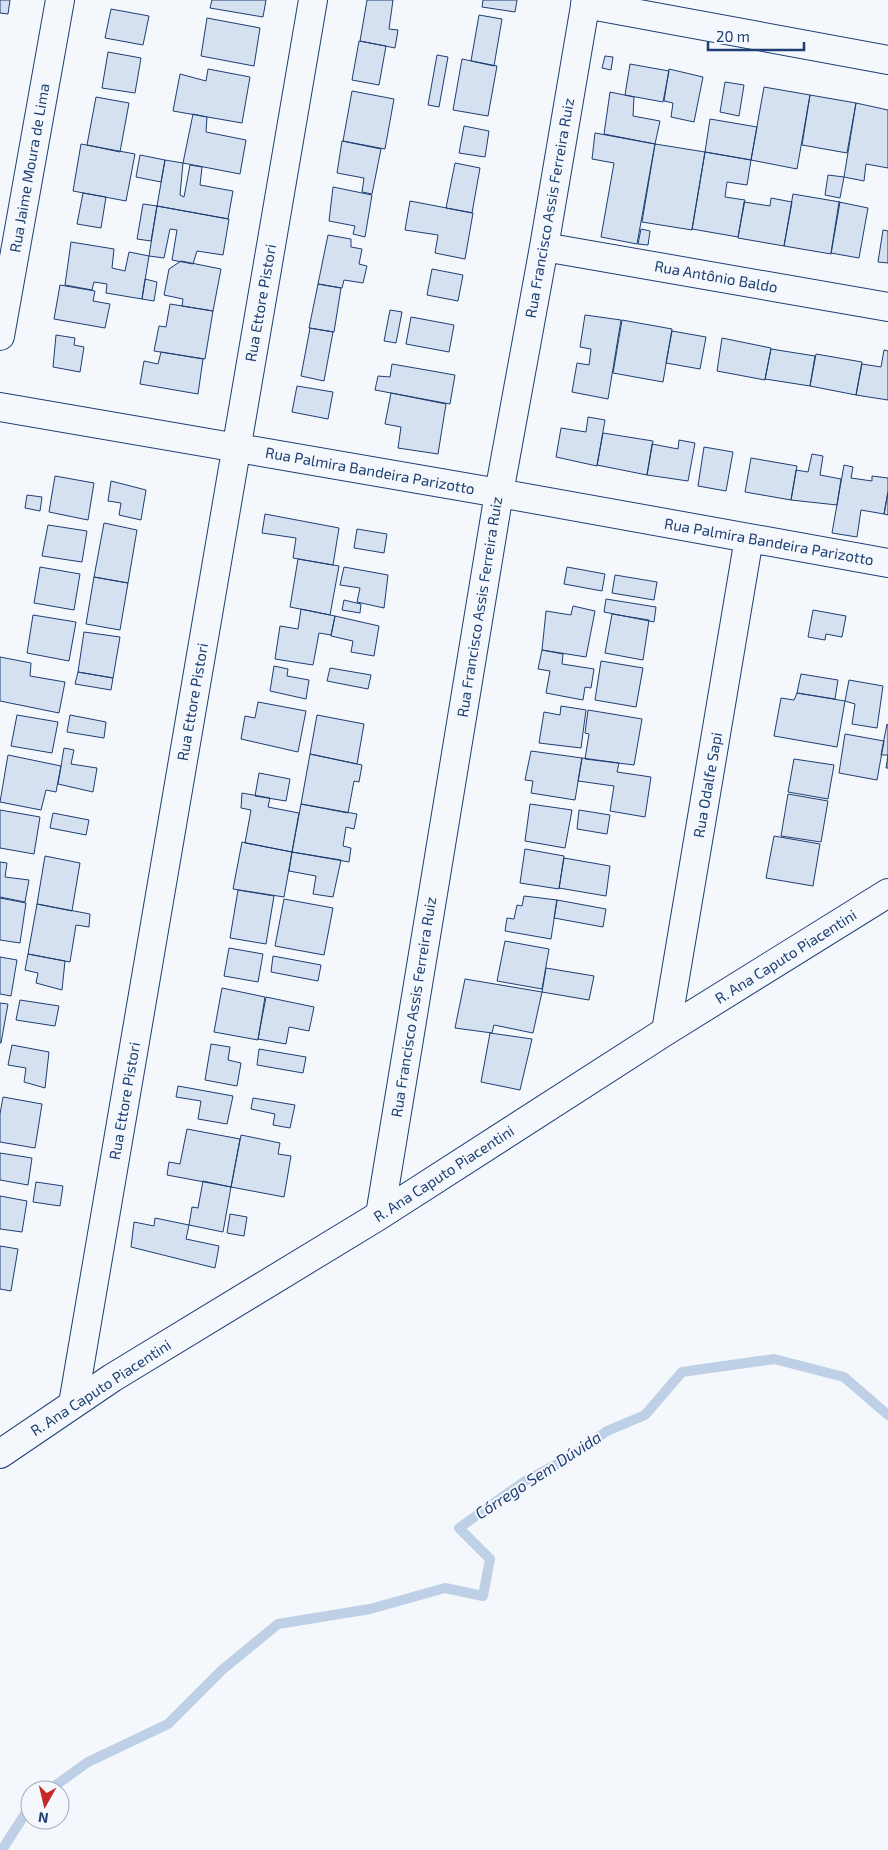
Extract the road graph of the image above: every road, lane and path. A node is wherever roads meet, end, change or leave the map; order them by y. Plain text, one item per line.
1 (60, 0) edge
2 (313, 0) edge
3 (586, 2) edge
4 (888, 60) edge
5 (544, 247) junction
6 (888, 307) edge
7 (0, 336) edge
8 (0, 407) edge
9 (236, 448) junction
10 (499, 493) junction
11 (749, 538) junction
12 (888, 563) edge
13 (888, 893) edge
14 (666, 1031) junction
15 (380, 1215) junction
16 (73, 1404) junction
17 (0, 1454) edge

1 - 7 street, Rua Jaime Moura de Lima
2 - 9 street, Rua Ettore Pistori
3 - 4 street
3 - 5 street, Rua Francisco Assis Ferreira Ruiz
5 - 6 street, Rua Antônio Baldo
5 - 10 street, Rua Francisco Assis Ferreira Ruiz
8 - 9 street, Rua Palmira Bandeira Parizotto
9 - 10 street, Rua Palmira Bandeira Parizotto
9 - 16 street, Rua Ettore Pistori
10 - 11 street, Rua Palmira Bandeira Parizotto
10 - 15 street, Rua Francisco Assis Ferreira Ruiz
11 - 12 street, Rua Palmira Bandeira Parizotto
11 - 14 street, Rua Odalfe Sapi
13 - 14 street, R. Ana Caputo Piacentini
14 - 15 street, R. Ana Caputo Piacentini
15 - 16 street, R. Ana Caputo Piacentini
16 - 17 street, R. Ana Caputo Piacentini

